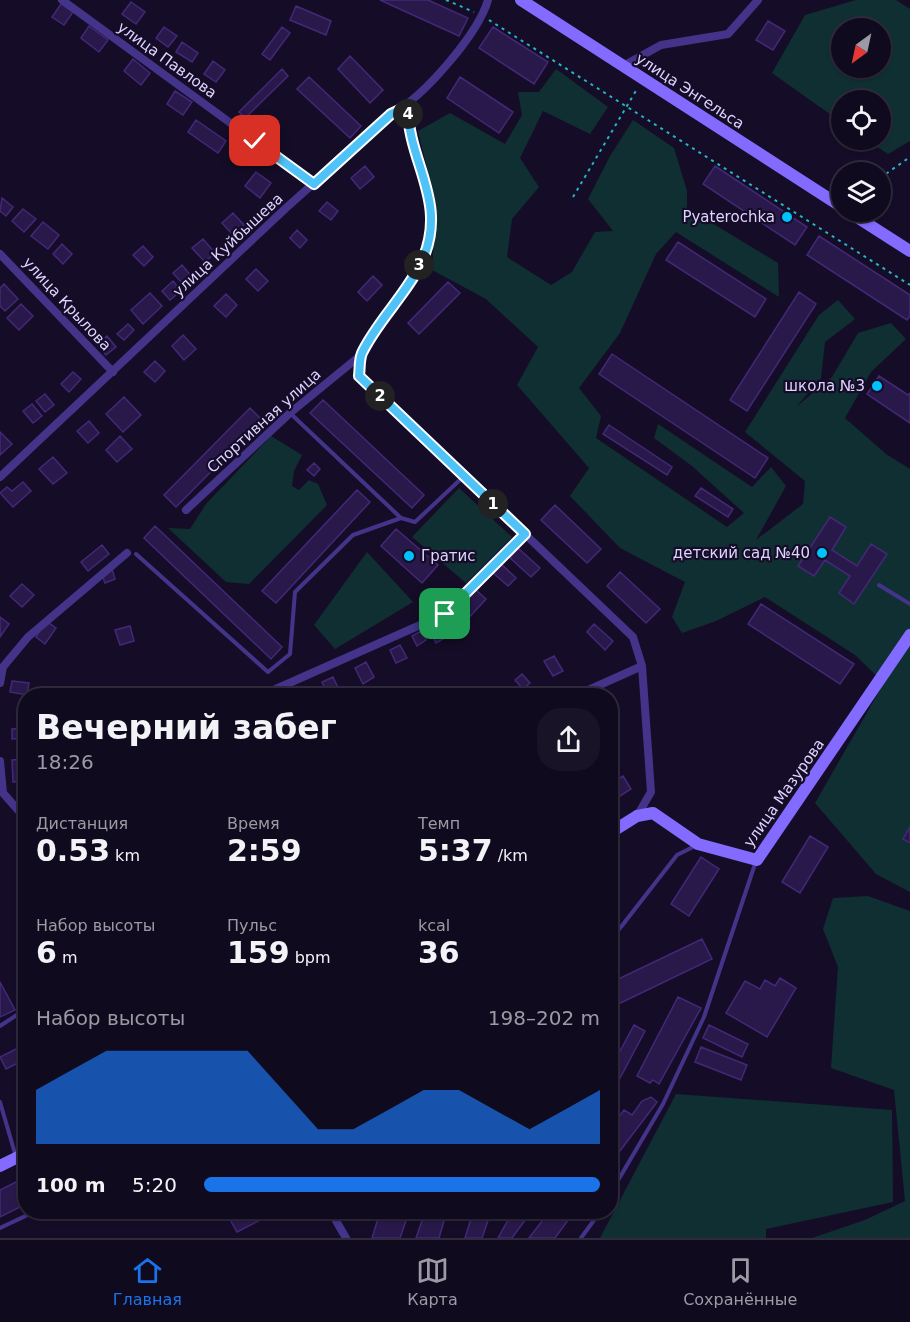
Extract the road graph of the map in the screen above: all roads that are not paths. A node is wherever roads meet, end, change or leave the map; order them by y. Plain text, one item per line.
1 (62, 0) edge
2 (488, 0) edge
3 (758, 0) edge
4 (524, 1) edge
5 (623, 66) junction
6 (408, 106) junction
7 (314, 184) junction
8 (831, 200) edge
9 (865, 222) edge
10 (910, 251) edge
11 (0, 255) edge
12 (361, 355) junction
13 (113, 372) junction
14 (290, 413) junction
15 (464, 476) junction
16 (0, 477) edge
17 (186, 510) dead end
18 (401, 518) junction
19 (525, 534) junction
20 (132, 553) joint
21 (879, 585) dead end
22 (910, 604) edge
23 (910, 635) edge
24 (642, 666) junction
25 (0, 683) edge
26 (278, 688) edge
27 (593, 688) edge
28 (0, 761) edge
29 (18, 810) edge
30 (637, 816) junction
31 (618, 828) edge
32 (698, 844) junction
33 (757, 860) junction
34 (618, 931) edge
35 (18, 1014) edge
36 (0, 1026) edge
37 (0, 1102) edge
38 (18, 1147) edge
39 (18, 1157) edge
40 (0, 1166) edge
41 (618, 1180) edge
42 (19, 1219) edge
43 (335, 1219) edge
44 (595, 1219) edge
45 (0, 1228) edge
46 (346, 1238) edge
47 (581, 1238) edge

1 - 7 street, улица Павлова
2 - 6 street, улица Куйбышева
3 - 5 street
4 - 5 street, улица Энгельса
5 - 8 street, улица Энгельса
6 - 7 street, улица Куйбышева
6 - 12 street, Спортивная улица
7 - 13 street, улица Куйбышева
9 - 10 street
11 - 13 street, улица Крылова
12 - 14 street, Спортивная улица
12 - 15 street
13 - 16 street, улица Куйбышева
14 - 17 street, Спортивная улица
14 - 18 lane
15 - 18 lane
15 - 19 street
18 - 20 lane
19 - 24 street
19 - 26 street
20 - 25 street
21 - 22 lane
23 - 33 street, улица Мазурова
24 - 27 street
24 - 30 street
28 - 29 street
30 - 31 street
30 - 32 street, улица Мазурова
32 - 33 street, улица Мазурова
32 - 34 lane
33 - 41 lane
35 - 36 lane
37 - 38 lane
39 - 40 street
42 - 45 lane
43 - 46 street
44 - 47 lane

